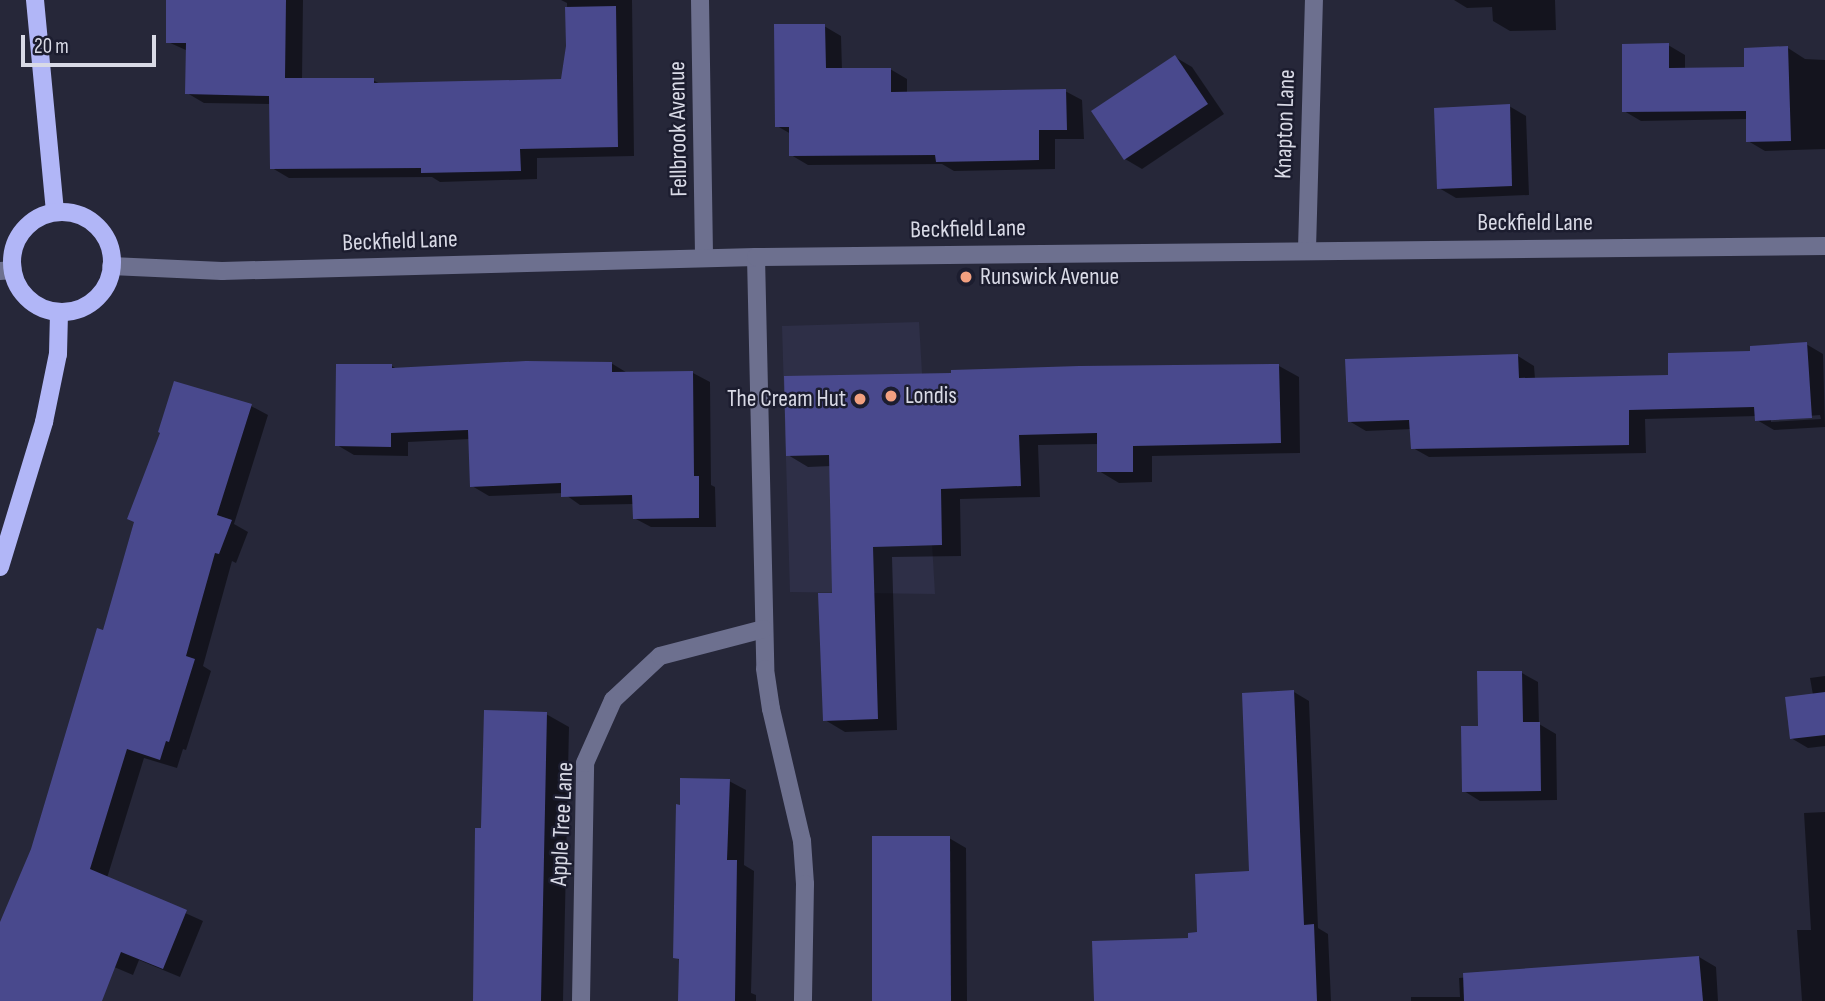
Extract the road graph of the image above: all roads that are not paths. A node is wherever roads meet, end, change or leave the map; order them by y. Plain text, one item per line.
1 (35, 0) edge
2 (700, 0) edge
3 (1314, 0) edge
4 (55, 212) junction
5 (1825, 246) edge
6 (1307, 249) junction
7 (704, 257) junction
8 (757, 257) junction
9 (111, 265) junction
10 (6, 270) edge
11 (59, 312) junction
12 (0, 567) edge
13 (764, 629) junction
14 (581, 1001) edge
15 (803, 1001) edge

1 - 4 main road
2 - 7 street, Fellbrook Avenue
3 - 6 street, Knapton Lane
4 - 9 main road
4 - 10 main road
5 - 6 street, Beckfield Lane
6 - 8 street, Beckfield Lane
7 - 8 street, Beckfield Lane
7 - 9 street, Beckfield Lane
8 - 13 street
9 - 11 main road
10 - 11 main road
11 - 12 main road
13 - 14 street, Apple Tree Lane
13 - 15 street

